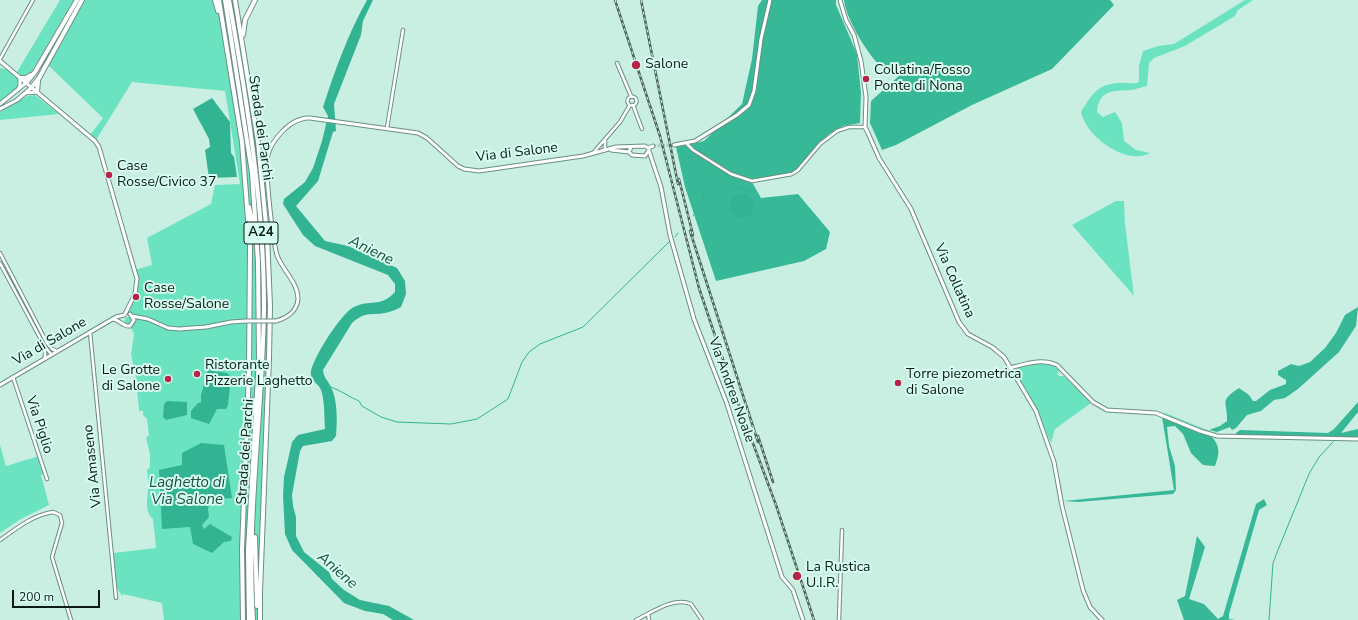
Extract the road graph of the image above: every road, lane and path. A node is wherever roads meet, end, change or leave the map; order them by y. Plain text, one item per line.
1 (33, 0) edge
2 (77, 0) edge
3 (82, 0) edge
4 (215, 0) edge
5 (219, 0) edge
6 (225, 0) edge
7 (229, 0) edge
8 (235, 0) edge
9 (255, 0) edge
10 (770, 0) edge
11 (840, 0) edge
12 (404, 30) dead end
13 (225, 38) junction
14 (0, 60) edge
15 (245, 60) junction
16 (617, 63) dead end
17 (35, 72) junction
18 (20, 78) junction
19 (39, 78) junction
20 (26, 83) junction
21 (31, 88) junction
22 (37, 92) junction
23 (16, 93) junction
24 (26, 93) junction
25 (631, 96) junction
26 (0, 104) edge
27 (631, 105) junction
28 (0, 109) edge
29 (865, 127) junction
30 (387, 128) junction
31 (642, 129) dead end
32 (605, 139) junction
33 (687, 144) junction
34 (674, 145) tunnel mouth
35 (633, 146) junction
36 (653, 146) tunnel mouth
37 (611, 148) junction
38 (605, 150) junction
39 (649, 150) junction
40 (629, 152) junction
41 (591, 154) junction
42 (645, 156) junction
43 (244, 160) junction
44 (653, 161) junction
45 (0, 253) edge
46 (258, 262) junction
47 (0, 263) edge
48 (130, 307) junction
49 (125, 315) junction
50 (131, 315) junction
51 (112, 319) junction
52 (144, 319) junction
53 (122, 323) junction
54 (133, 324) junction
55 (90, 332) junction
56 (45, 348) junction
57 (58, 351) junction
58 (52, 354) junction
59 (259, 358) junction
60 (45, 359) junction
61 (1010, 368) junction
62 (14, 377) junction
63 (0, 385) edge
64 (1358, 439) edge
65 (246, 450) junction
66 (256, 469) junction
67 (47, 479) dead end
68 (842, 530) dead end
69 (0, 540) edge
70 (116, 598) dead end
71 (648, 614) junction
72 (71, 620) edge
73 (243, 620) edge
74 (249, 620) edge
75 (253, 620) edge
76 (260, 620) edge
77 (636, 620) edge
78 (649, 620) edge
79 (702, 620) edge
80 (803, 620) edge
81 (840, 620) edge
82 (1102, 620) edge

1 - 14 street
2 - 17 highway
3 - 19 highway
4 - 13 highway
5 - 13 highway
6 - 46 highway, Strada dei Parchi / A24
7 - 66 highway, Strada dei Parchi / A24
8 - 15 highway
9 - 15 highway
10 - 33 street
11 - 29 street, Via Collatina
12 - 30 street
13 - 43 highway
14 - 18 street
15 - 76 highway
16 - 25 street
17 - 18 highway
17 - 20 highway
18 - 20 street
18 - 23 street
19 - 21 highway
19 - 22 highway
20 - 21 street
20 - 23 street
21 - 22 street
21 - 24 street
22 - 24 street
22 - 48 street
23 - 26 street
24 - 28 street
25 - 27 street
25 - 27 street
27 - 31 street
27 - 32 street
29 - 33 street
29 - 61 street, Via Collatina
30 - 41 street, Via di Salone
30 - 52 street, Via di Salone, bridge
32 - 37 street
32 - 38 street
32 - 41 street
33 - 34 street
35 - 37 street, Via di Salone
35 - 39 street, Via di Salone
35 - 40 street
36 - 39 street, Via di Salone
37 - 38 street, Via di Salone
38 - 40 street, Via di Salone
38 - 41 street, Via di Salone
39 - 42 street, Via di Salone
39 - 44 street, Via Andrea Noale
40 - 42 street, Via di Salone
42 - 44 street
43 - 46 highway
43 - 65 highway
44 - 80 street, Via Andrea Noale
45 - 57 street
46 - 59 highway, Strada dei Parchi / A24
47 - 56 street
48 - 49 street
48 - 50 street
49 - 50 street
49 - 51 street, Via di Salone
49 - 53 street
50 - 52 street
50 - 54 street
51 - 53 street
51 - 55 street, Via di Salone
52 - 54 street
53 - 54 street
55 - 57 street, Via di Salone
55 - 70 street, Via Amaseno
56 - 58 street
56 - 60 street
57 - 58 street, Via di Salone
58 - 60 street, Via di Salone
59 - 65 highway
59 - 74 highway, Strada dei Parchi / A24
60 - 62 street, Via di Salone
61 - 64 street
61 - 82 street, Via Collatina
62 - 63 street, Via di Salone
62 - 67 street, Via Piglio
65 - 73 highway
66 - 75 highway, Strada dei Parchi / A24
66 - 76 highway
68 - 81 street
69 - 72 street
71 - 77 street
71 - 78 street
71 - 79 street

